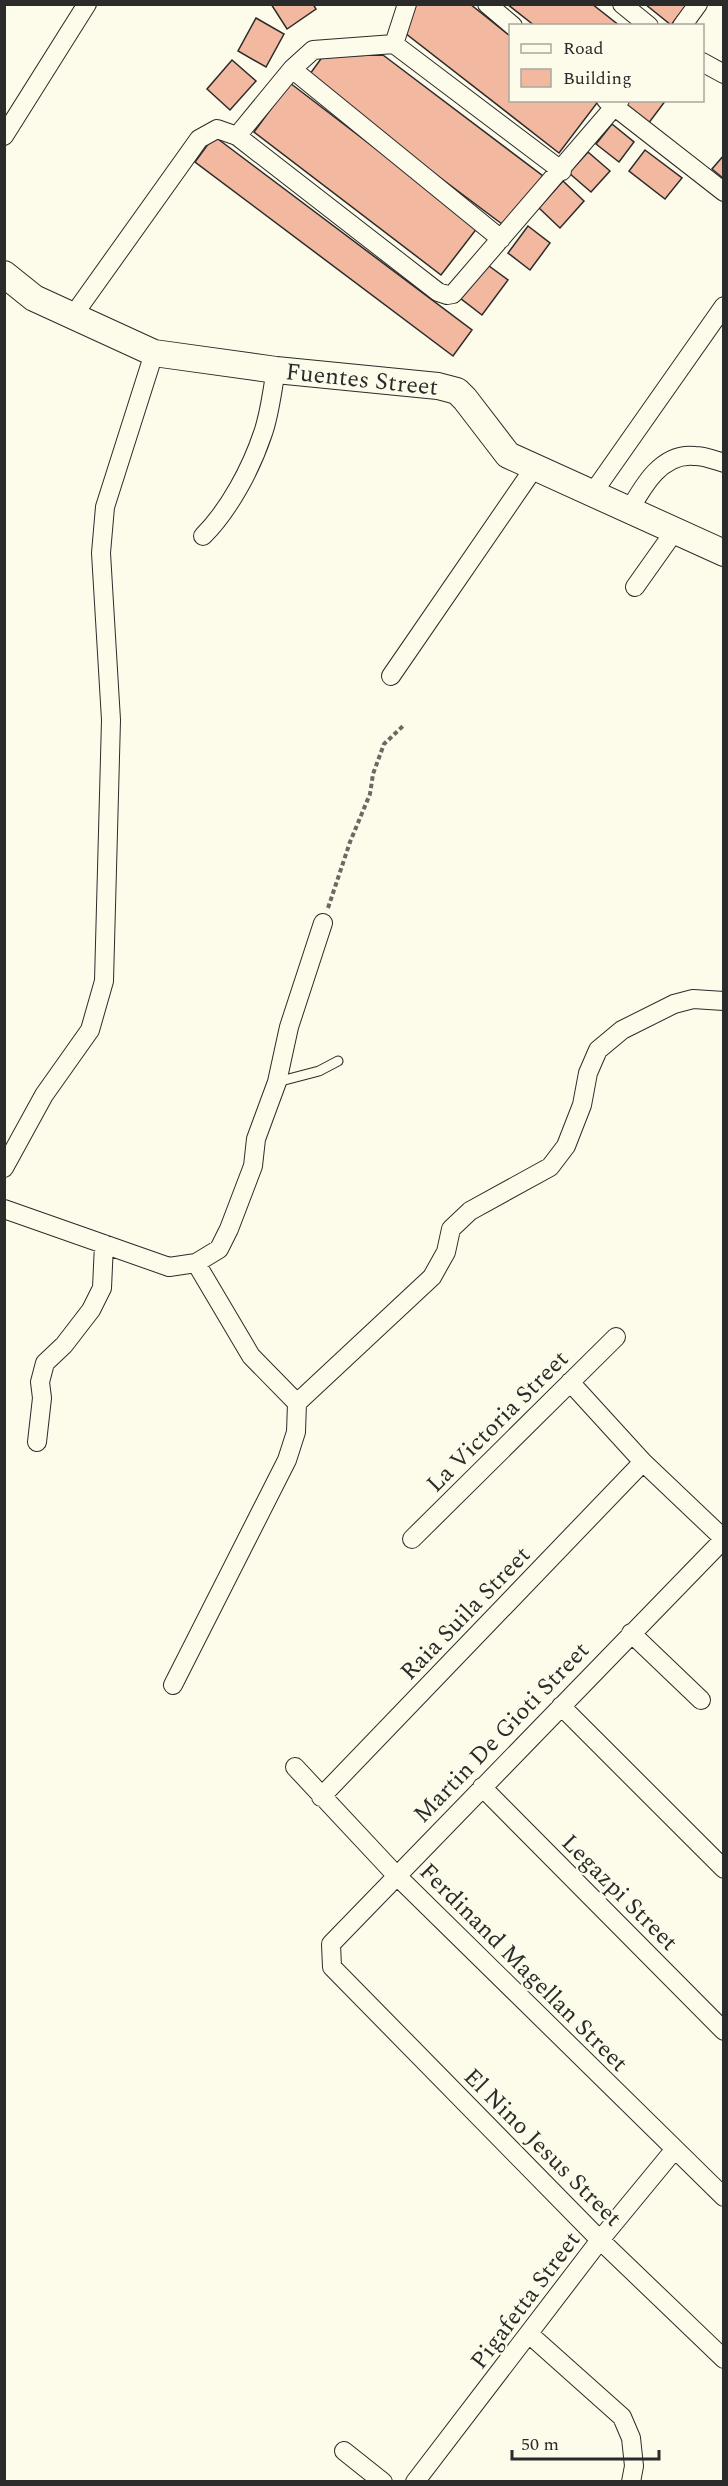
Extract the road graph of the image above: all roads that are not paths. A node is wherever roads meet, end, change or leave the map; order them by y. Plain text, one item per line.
1 (87, 4) edge
2 (407, 4) edge
3 (487, 4) edge
4 (622, 4) edge
5 (698, 4) edge
6 (511, 24) edge
7 (647, 24) edge
8 (683, 24) edge
9 (394, 44) junction
10 (704, 63) edge
11 (292, 69) junction
12 (723, 74) edge
13 (614, 103) edge
14 (4, 136) edge
15 (237, 136) junction
16 (562, 171) junction
17 (723, 192) edge
18 (501, 239) junction
19 (4, 274) edge
20 (723, 306) edge
21 (72, 317) junction
22 (154, 353) junction
23 (276, 370) junction
24 (723, 463) edge
25 (534, 468) junction
26 (592, 494) junction
27 (629, 511) junction
28 (674, 532) junction
29 (203, 536) dead end
30 (723, 553) edge
31 (635, 587) dead end
32 (391, 676) dead end
33 (323, 923) road end
34 (723, 1000) edge
35 (338, 1061) dead end
36 (277, 1082) junction
37 (4, 1168) edge
38 (4, 1209) edge
39 (104, 1244) junction
40 (196, 1263) junction
41 (616, 1337) dead end
42 (570, 1382) junction
43 (297, 1403) junction
44 (36, 1442) dead end
45 (643, 1462) junction
46 (412, 1539) dead end
47 (723, 1539) edge
48 (631, 1633) junction
49 (173, 1685) dead end
50 (701, 1700) dead end
51 (561, 1706) junction
52 (296, 1767) dead end
53 (482, 1787) junction
54 (321, 1797) junction
55 (723, 1869) edge
56 (396, 1875) junction
57 (332, 1967) joint
58 (723, 2031) edge
59 (675, 2149) junction
60 (723, 2197) edge
61 (600, 2240) junction
62 (529, 2334) junction
63 (723, 2359) edge
64 (344, 2451) dead end
65 (383, 2481) edge
66 (415, 2481) edge
67 (631, 2481) edge

1 - 14 street
2 - 9 street
3 - 6 street
4 - 7 street
5 - 8 street
9 - 11 street
9 - 16 street
10 - 12 street
11 - 15 street
11 - 18 street
13 - 16 street
13 - 17 street
15 - 18 street
15 - 21 street
16 - 18 street
19 - 21 street, Fuentes Street
20 - 26 street
21 - 22 street, Fuentes Street
22 - 23 street, Fuentes Street
22 - 37 street
23 - 25 street, Fuentes Street
23 - 29 street
24 - 27 street
25 - 26 street, Fuentes Street
25 - 32 street
26 - 27 street, Fuentes Street
27 - 28 street, Fuentes Street
28 - 30 street, Fuentes Street
28 - 31 street
33 - 36 street
34 - 43 street
35 - 36 lane
36 - 40 street
38 - 39 street
39 - 40 street
39 - 44 street
40 - 43 street
41 - 42 street, La Victoria Street
42 - 45 street
42 - 46 street, La Victoria Street
43 - 49 street
45 - 47 street
45 - 54 street, Raia Suila Street
47 - 48 street, Martin De Gioti Street
48 - 50 street
48 - 51 street, Martin De Gioti Street
51 - 53 street, Martin De Gioti Street
51 - 55 street
52 - 54 street, Ferdinand Magellan Street
53 - 56 street, Martin De Gioti Street
53 - 58 street, Legazpi Street
54 - 56 street, Ferdinand Magellan Street
56 - 57 street, Martin De Gioti Street
56 - 59 street, Ferdinand Magellan Street
57 - 61 street, El Nino Jesus Street
59 - 60 street, Ferdinand Magellan Street
59 - 61 street, Pigafetta Street
61 - 62 street, Pigafetta Street
61 - 63 street, El Nino Jesus Street
62 - 66 street, Pigafetta Street
62 - 67 street
64 - 65 street

